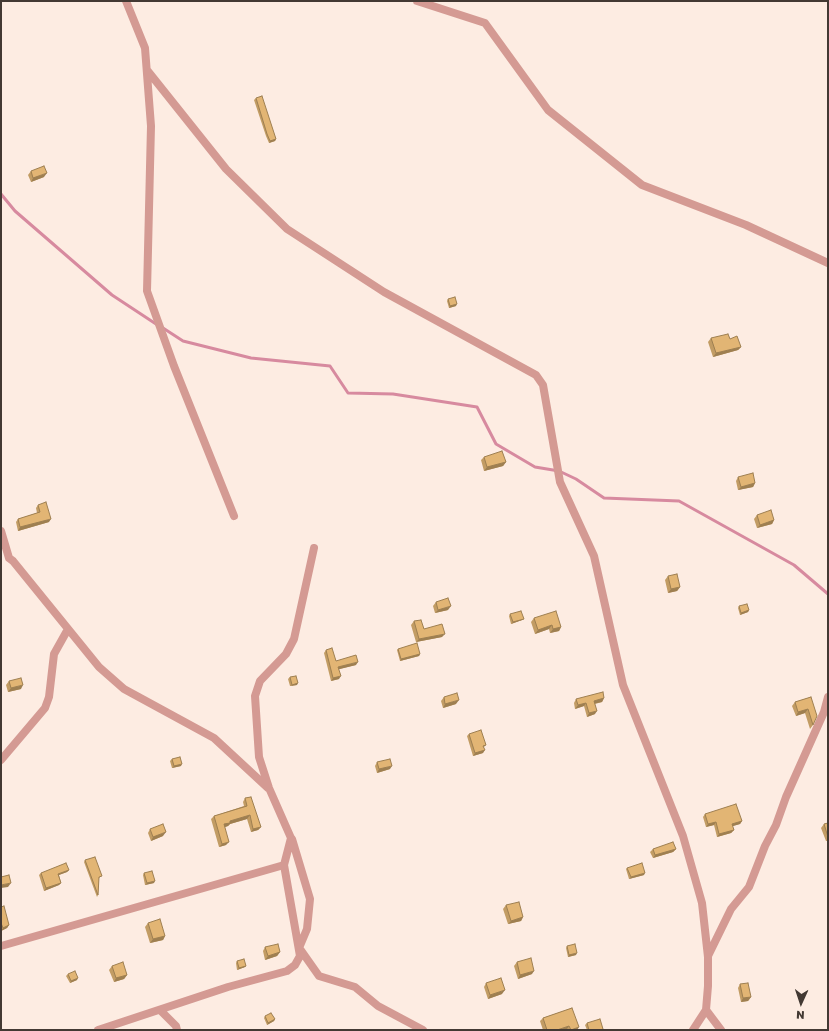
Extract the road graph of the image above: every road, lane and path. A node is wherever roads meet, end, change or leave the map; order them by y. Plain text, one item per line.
1 (126, 1) edge
2 (418, 1) edge
3 (147, 70) junction
4 (828, 263) edge
5 (234, 516) dead end
6 (1, 531) edge
7 (314, 548) dead end
8 (1, 553) edge
9 (8, 558) junction
10 (68, 629) junction
11 (828, 697) edge
12 (1, 760) edge
13 (269, 788) junction
14 (291, 838) junction
15 (284, 865) junction
16 (1, 946) edge
17 (298, 948) junction
18 (708, 957) junction
19 (160, 1010) junction
20 (706, 1010) junction
21 (98, 1030) edge
22 (177, 1030) edge
23 (423, 1030) edge
24 (694, 1030) edge
25 (721, 1030) edge

1 - 3 street
2 - 4 street
3 - 5 street
3 - 18 street
6 - 9 street
7 - 13 street
8 - 9 street
9 - 10 street
10 - 12 street
10 - 13 street
11 - 18 street
13 - 14 street
14 - 15 street
14 - 17 street
15 - 16 street
15 - 17 street
17 - 19 street
17 - 23 street
18 - 20 street
19 - 21 street
19 - 22 street
20 - 24 street
20 - 25 street

